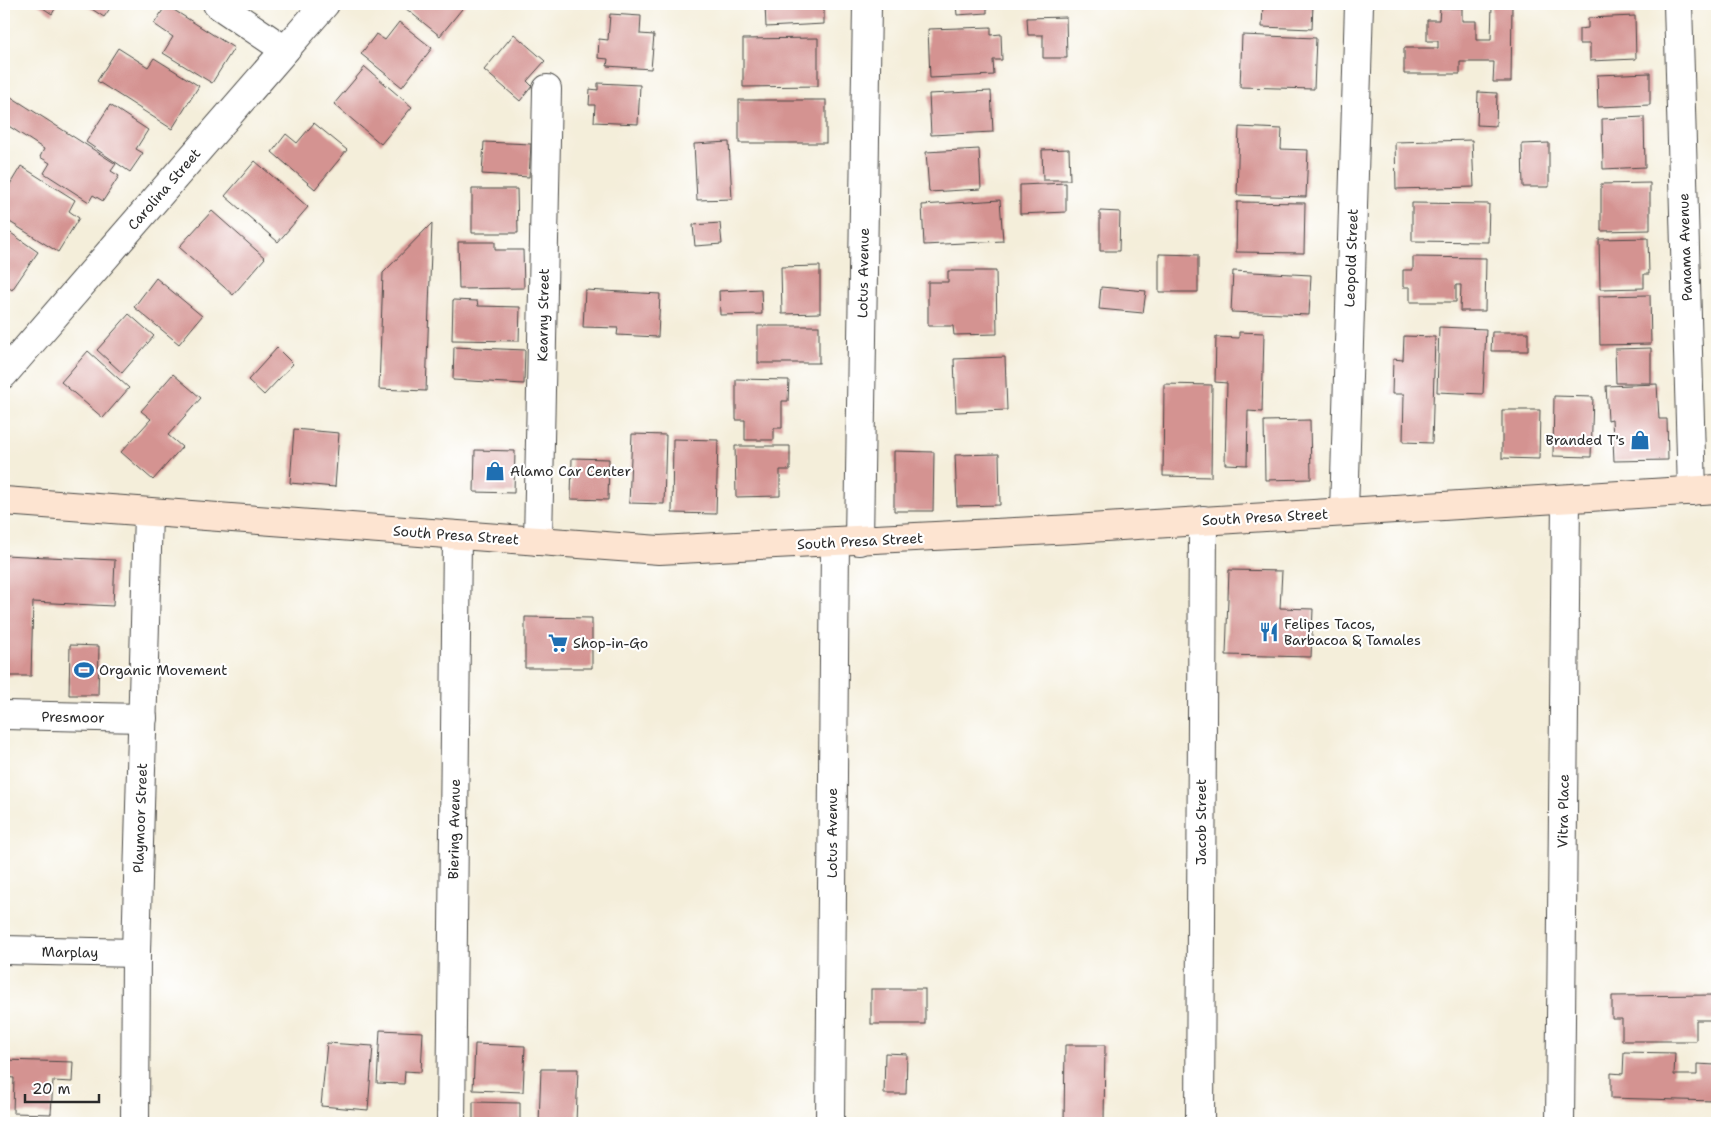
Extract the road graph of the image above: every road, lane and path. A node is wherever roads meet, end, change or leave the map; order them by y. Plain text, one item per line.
1 (217, 4) edge
2 (325, 4) edge
3 (867, 4) edge
4 (1360, 4) edge
5 (1678, 4) edge
6 (285, 50) junction
7 (547, 89) dead end
8 (4, 374) edge
9 (1705, 490) edge
10 (1566, 499) junction
11 (4, 501) edge
12 (1344, 512) junction
13 (148, 513) junction
14 (1203, 520) junction
15 (457, 536) junction
16 (538, 541) junction
17 (847, 542) junction
18 (4, 715) edge
19 (143, 718) junction
20 (4, 950) edge
21 (136, 953) junction
22 (135, 1123) edge
23 (451, 1123) edge
24 (830, 1123) edge
25 (1200, 1123) edge
26 (1560, 1123) edge

1 - 6 street
2 - 6 street, Carolina Street
3 - 17 street, Lotus Avenue
4 - 12 street, Leopold Street
5 - 9 street, Panama Avenue
6 - 8 street, Carolina Street
7 - 16 street, Kearny Street
9 - 10 main road, South Presa Street
10 - 12 main road, South Presa Street
10 - 26 street, Vitra Place
11 - 13 main road, South Presa Street
12 - 14 main road, South Presa Street
13 - 15 main road, South Presa Street
13 - 19 street, Playmoor Street
14 - 17 main road, South Presa Street
14 - 25 street, Jacob Street
15 - 16 main road, South Presa Street
15 - 23 street, Biering Avenue
16 - 17 main road, South Presa Street
17 - 24 street, Lotus Avenue
18 - 19 street, Presmoor
19 - 21 street, Playmoor Street
20 - 21 street, Marplay
21 - 22 street, Playmoor Street

